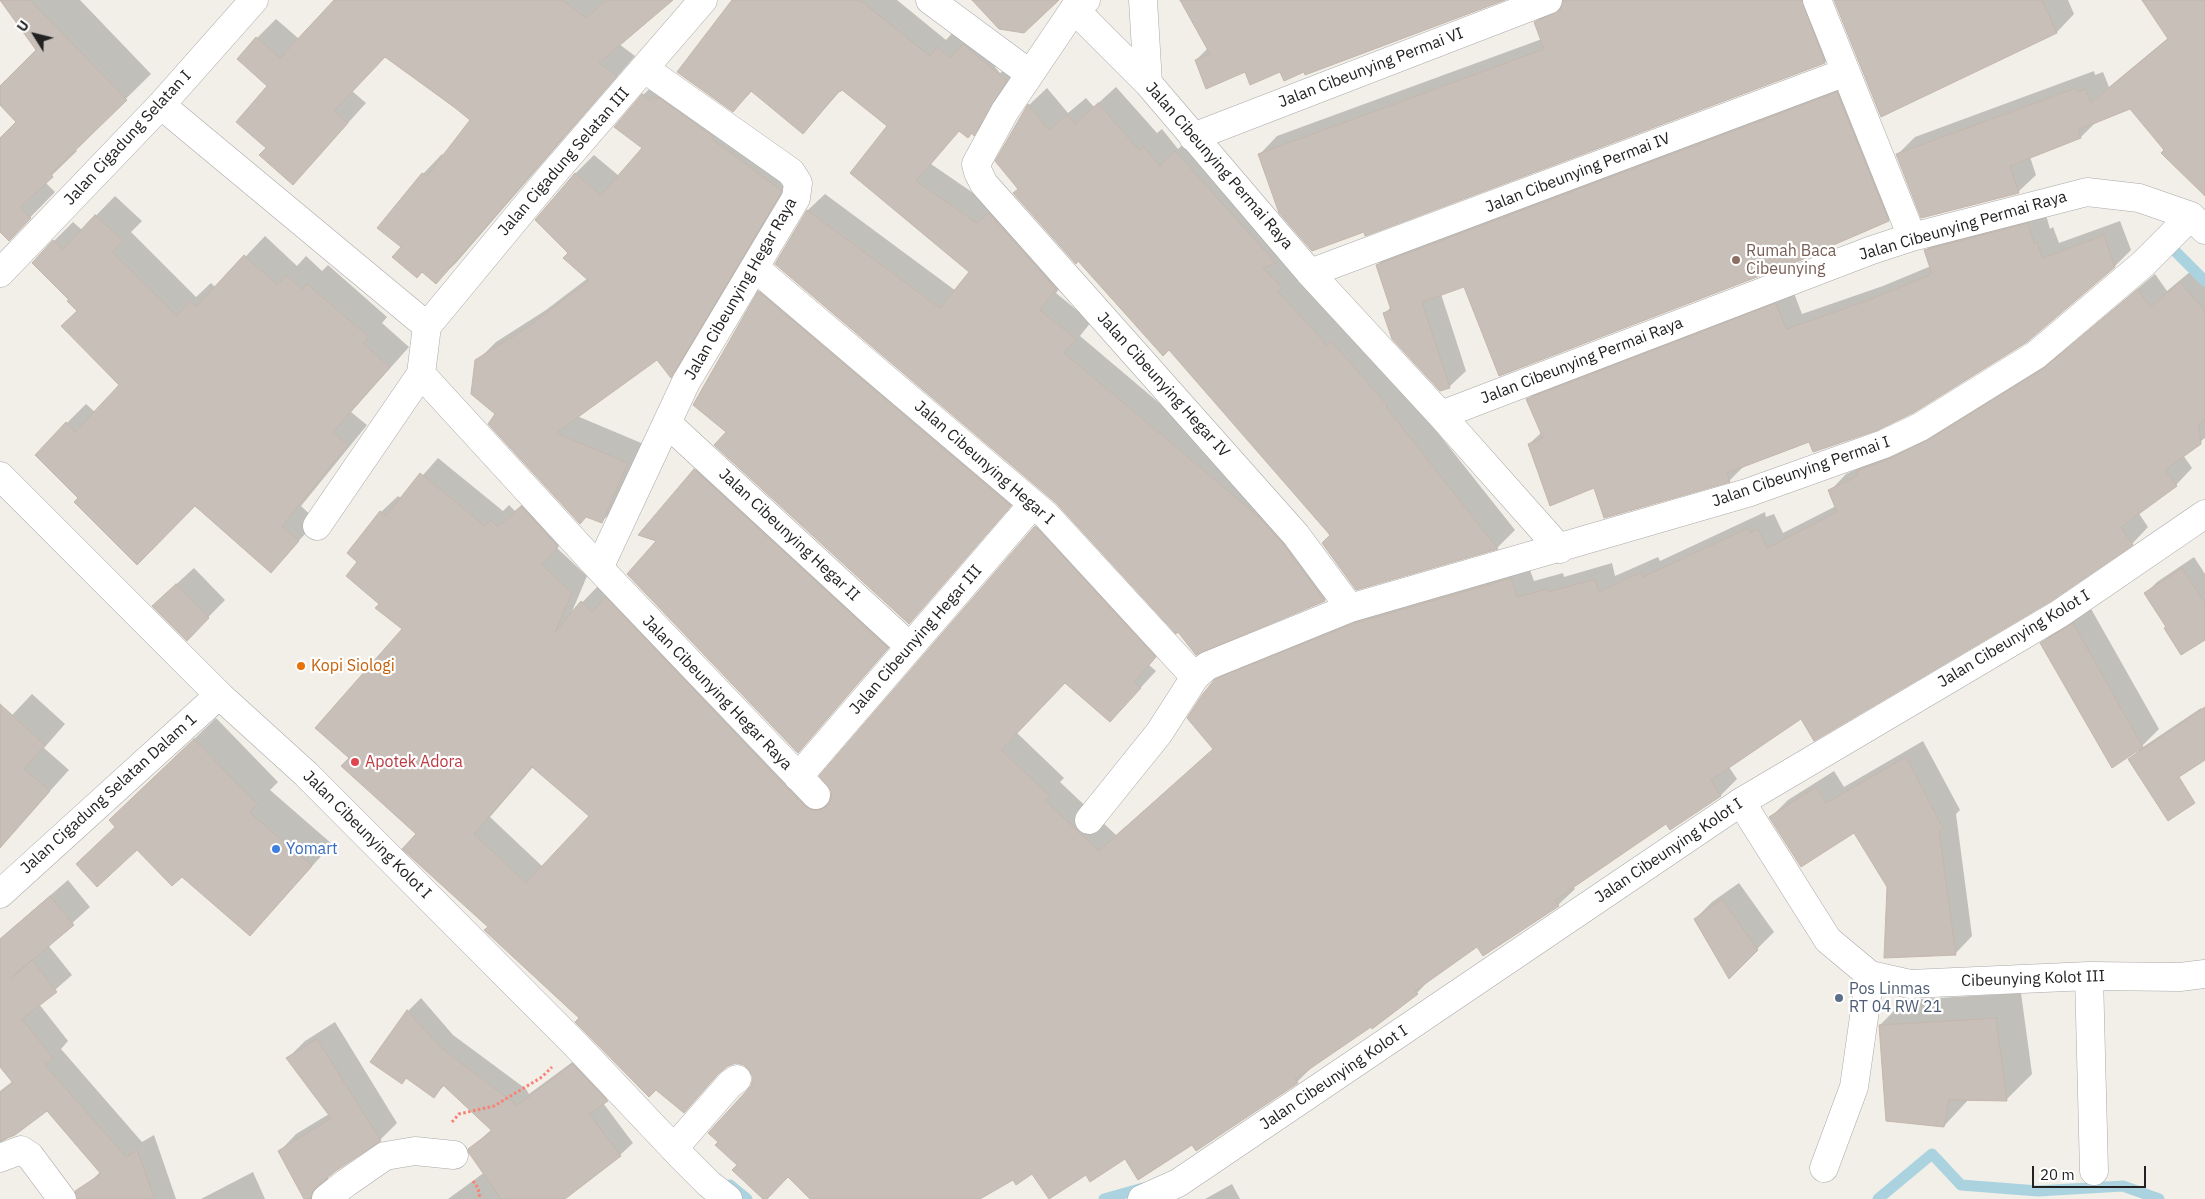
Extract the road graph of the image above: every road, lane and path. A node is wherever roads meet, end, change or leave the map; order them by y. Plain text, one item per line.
1 (254, 0) edge
2 (703, 0) edge
3 (930, 0) edge
4 (1143, 0) edge
5 (1548, 0) edge
6 (1817, 0) edge
7 (1080, 5) edge
8 (645, 69) junction
9 (1846, 72) junction
10 (1030, 74) junction
11 (1148, 83) junction
12 (161, 105) junction
13 (1193, 137) junction
14 (2198, 223) edge
15 (1912, 237) junction
16 (755, 268) junction
17 (0, 273) edge
18 (1310, 274) junction
19 (427, 326) junction
20 (421, 374) junction
21 (1441, 415) junction
22 (667, 423) junction
23 (0, 476) edge
24 (1033, 504) junction
25 (2205, 514) edge
26 (317, 526) dead end
27 (1560, 549) junction
28 (599, 568) junction
29 (1350, 608) junction
30 (910, 647) junction
31 (1195, 677) junction
32 (219, 695) junction
33 (807, 786) joint
34 (1741, 802) junction
35 (1089, 820) dead end
36 (0, 894) edge
37 (2205, 974) edge
38 (1870, 975) junction
39 (2089, 976) junction
40 (576, 1045) junction
41 (738, 1079) dead end
42 (674, 1148) junction
43 (454, 1155) junction
44 (0, 1158) edge
45 (1824, 1168) dead end
46 (2094, 1171) dead end
47 (62, 1199) edge
48 (326, 1199) edge
49 (480, 1199) edge
50 (728, 1199) edge
51 (1142, 1199) edge

1 - 12 street, Jalan Cigadung Selatan I
2 - 8 street, Jalan Cigadung Selatan III
3 - 10 street
4 - 11 street
5 - 13 street, Jalan Cibeunying Permai VI
6 - 9 street
7 - 10 street
7 - 11 street, Jalan Cibeunying Permai Raya
8 - 16 street, Jalan Cibeunying Hegar Raya
8 - 19 street, Jalan Cigadung Selatan III
9 - 15 street
9 - 18 street, Jalan Cibeunying Permai IV
10 - 29 street, Jalan Cibeunying Hegar IV
11 - 13 street, Jalan Cibeunying Permai Raya
12 - 17 street, Jalan Cigadung Selatan I
12 - 19 street
13 - 18 street, Jalan Cibeunying Permai Raya
14 - 15 street, Jalan Cibeunying Permai Raya
14 - 27 street, Jalan Cibeunying Permai I
15 - 21 street, Jalan Cibeunying Permai Raya
16 - 22 street, Jalan Cibeunying Hegar Raya
16 - 24 street, Jalan Cibeunying Hegar I
18 - 21 street, Jalan Cibeunying Permai Raya
19 - 20 street
20 - 26 street
20 - 28 street, Jalan Cibeunying Hegar Raya
21 - 27 street, Jalan Cibeunying Permai Raya
22 - 28 street, Jalan Cibeunying Hegar Raya
22 - 30 street, Jalan Cibeunying Hegar II
23 - 32 street, Jalan Cibeunying Kolot I
24 - 30 street, Jalan Cibeunying Hegar III
24 - 31 street, Jalan Cibeunying Hegar I
25 - 34 street, Jalan Cibeunying Kolot I
27 - 29 street, Jalan Cibeunying Permai I
28 - 33 street, Jalan Cibeunying Hegar Raya
29 - 31 street, Jalan Cibeunying Permai I
30 - 33 street, Jalan Cibeunying Hegar III
31 - 35 street
32 - 36 street, Jalan Cigadung Selatan Dalam 1
32 - 40 street, Jalan Cibeunying Kolot I
34 - 38 street, Cibeunying Kolot III
34 - 51 street, Jalan Cibeunying Kolot I
37 - 39 street, Cibeunying Kolot III
38 - 39 street, Cibeunying Kolot III
38 - 45 street
39 - 46 street
40 - 42 street, Jalan Cibeunying Kolot I
40 - 43 path
41 - 42 street
42 - 50 street, Jalan Cibeunying Kolot I
43 - 48 street
43 - 49 path
44 - 47 street

